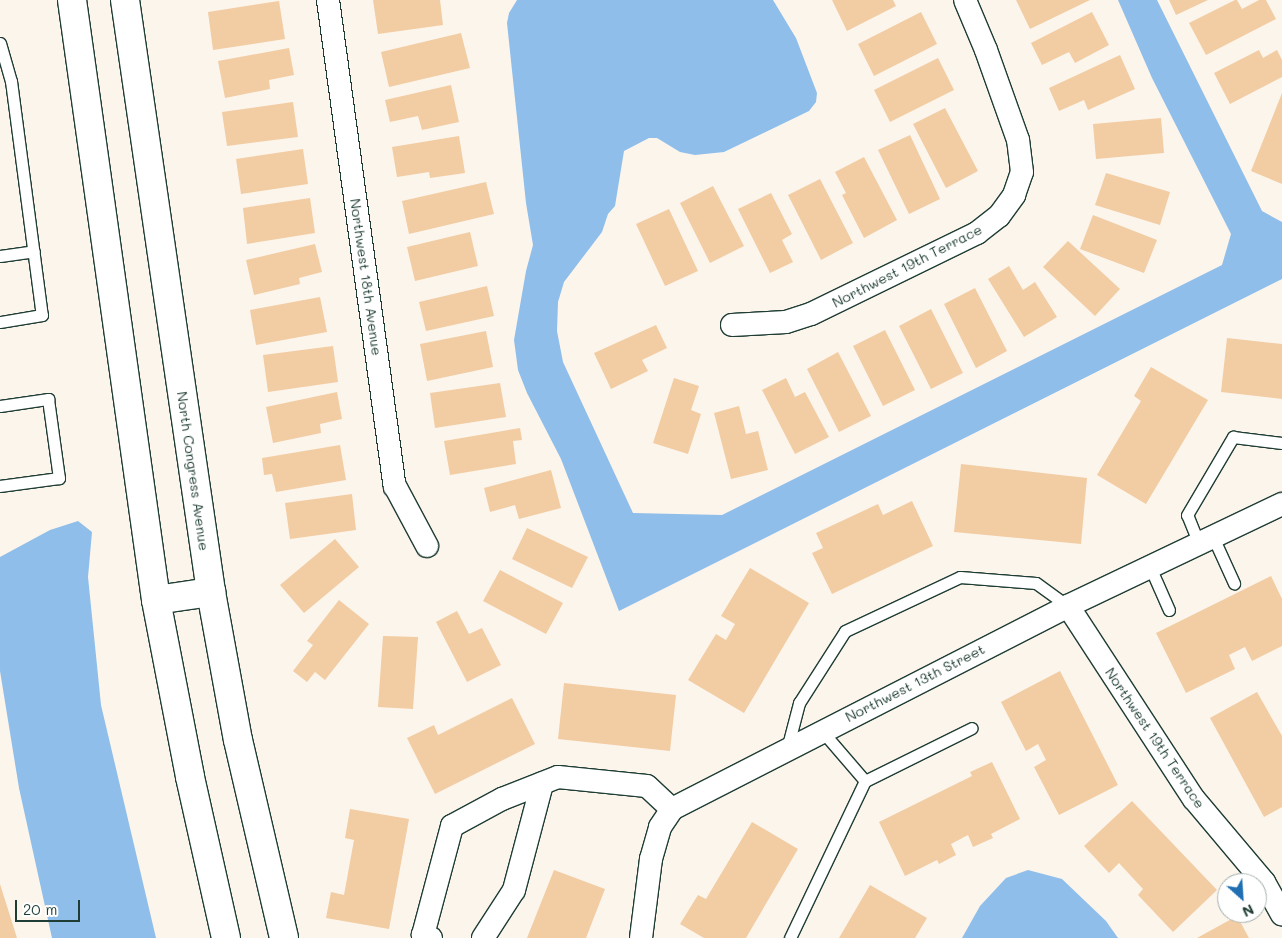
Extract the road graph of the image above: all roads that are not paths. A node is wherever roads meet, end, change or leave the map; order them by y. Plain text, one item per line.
1 (72, 0) edge
2 (125, 0) edge
3 (328, 0) edge
4 (965, 0) edge
5 (0, 44) edge
6 (34, 251) junction
7 (0, 256) edge
8 (0, 322) edge
9 (732, 325) dead end
10 (0, 406) edge
11 (1282, 443) edge
12 (0, 486) edge
13 (1282, 504) edge
14 (1206, 540) junction
15 (427, 546) dead end
16 (1150, 567) junction
17 (1234, 583) dead end
18 (211, 592) junction
19 (156, 600) junction
20 (1068, 606) junction
21 (1169, 610) dead end
22 (972, 728) dead end
23 (822, 731) junction
24 (787, 749) junction
25 (865, 781) junction
26 (542, 784) junction
27 (672, 809) junction
28 (1282, 914) edge
29 (226, 938) edge
30 (284, 938) edge
31 (431, 938) edge
32 (483, 938) edge
33 (642, 938) edge
34 (790, 938) edge

1 - 19 main road
2 - 18 main road, North Congress Avenue
3 - 15 street, Northwest 18th Avenue
4 - 9 street, Northwest 19th Terrace
5 - 6 lane
6 - 7 lane
6 - 8 lane
10 - 12 lane
11 - 14 lane
13 - 14 street, Northwest 13th Street
14 - 16 street, Northwest 13th Street
14 - 17 lane
16 - 20 street, Northwest 13th Street
16 - 21 lane
18 - 19 main road
18 - 30 main road, North Congress Avenue
19 - 29 main road
20 - 23 street, Northwest 13th Street
20 - 24 lane
20 - 28 street, Northwest 19th Terrace
22 - 25 lane
23 - 24 street, Northwest 13th Street
23 - 25 lane
24 - 27 street, Northwest 13th Street
25 - 34 lane
26 - 27 street
26 - 31 street
26 - 32 street
27 - 33 street

